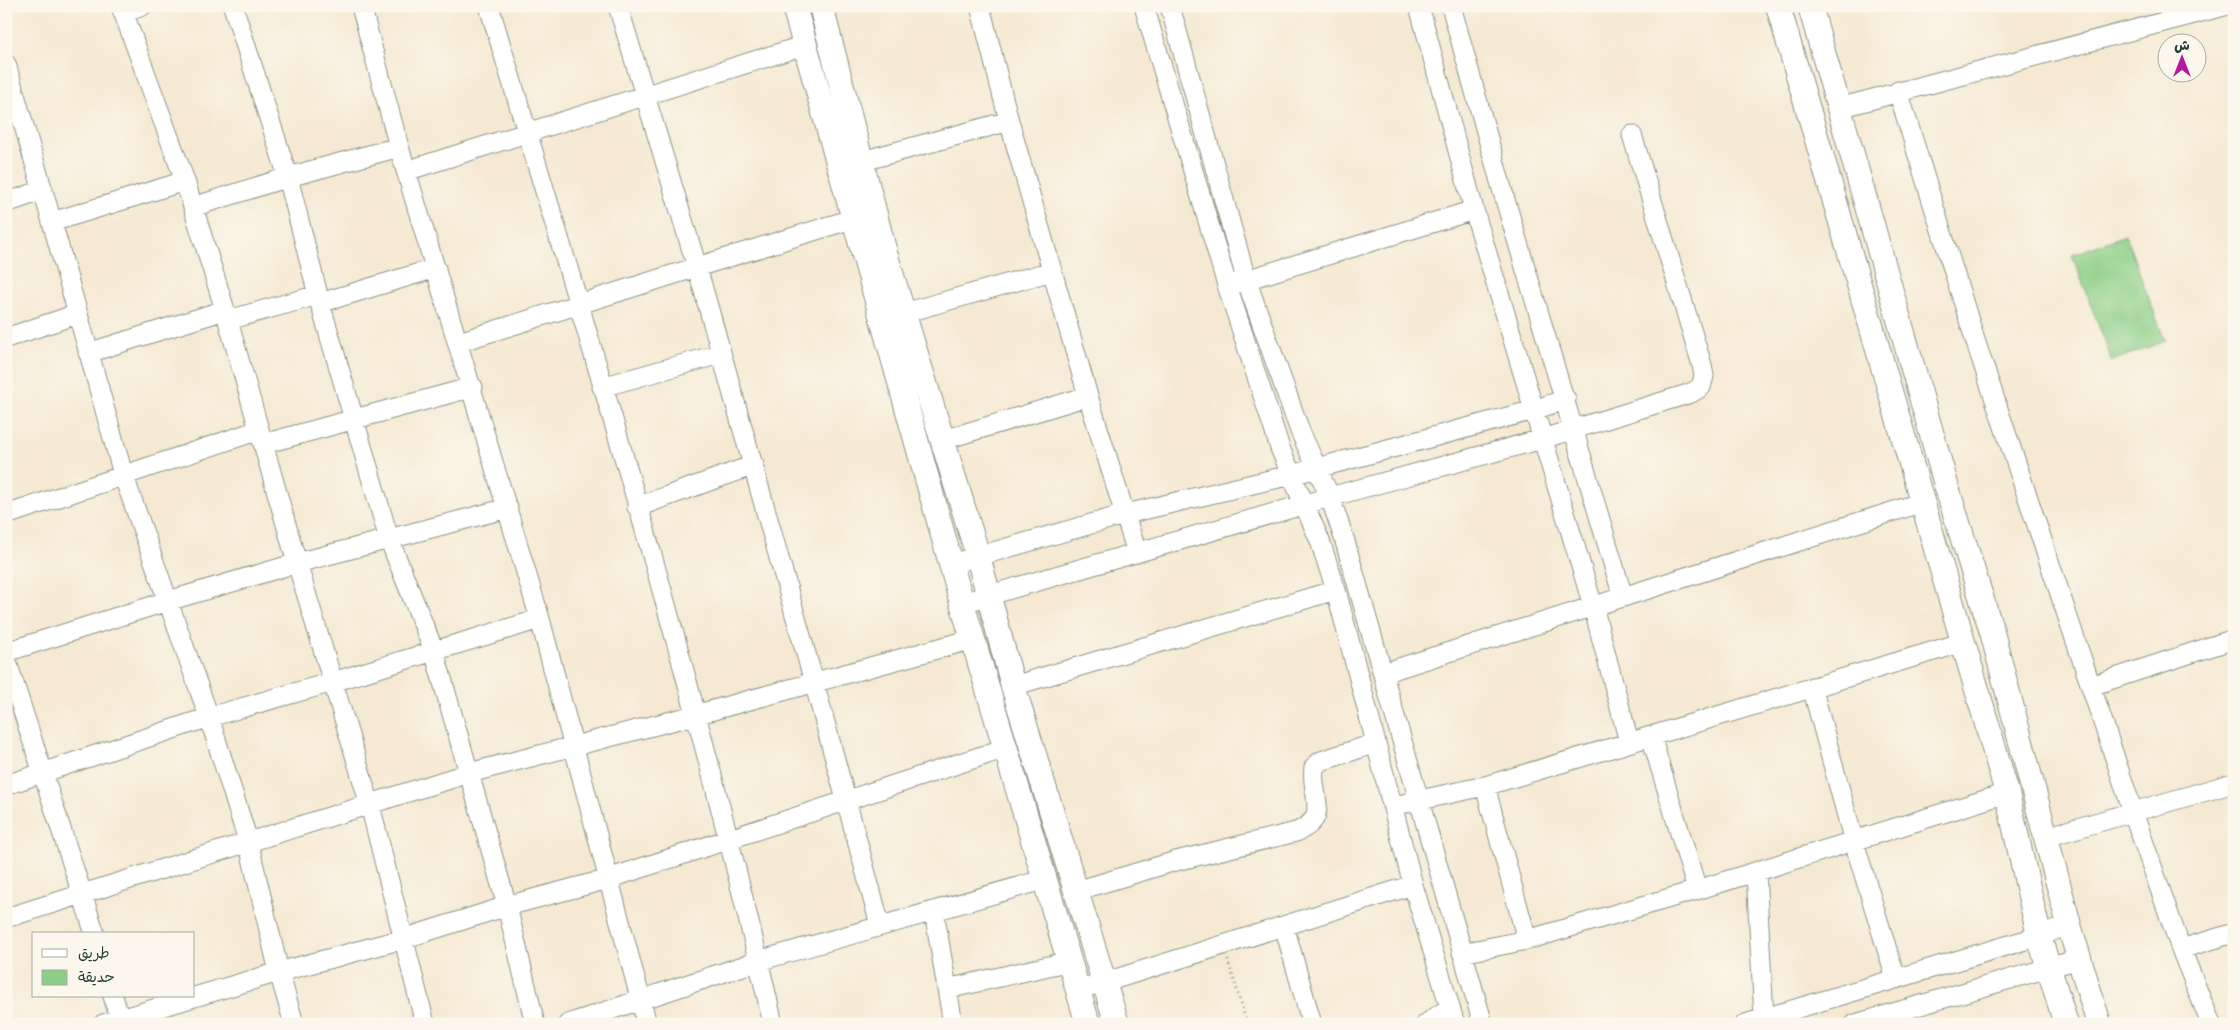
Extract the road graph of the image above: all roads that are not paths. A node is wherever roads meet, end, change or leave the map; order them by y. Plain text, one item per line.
1 (142, 6) edge
2 (233, 6) edge
3 (361, 6) edge
4 (489, 6) edge
5 (618, 6) edge
6 (794, 6) edge
7 (821, 6) edge
8 (980, 6) edge
9 (1144, 6) edge
10 (1170, 6) edge
11 (1419, 6) edge
12 (1451, 6) edge
13 (1778, 6) edge
14 (1810, 6) edge
15 (2224, 6) edge
16 (122, 10) edge
17 (2156, 14) edge
18 (805, 45) junction
19 (6, 64) edge
20 (1898, 91) junction
21 (646, 95) junction
22 (1840, 108) junction
23 (1009, 122) junction
24 (527, 132) junction
25 (1632, 135) dead end
26 (399, 147) junction
27 (863, 161) junction
28 (838, 168) junction
29 (406, 171) junction
30 (288, 177) junction
31 (185, 180) junction
32 (43, 190) junction
33 (6, 203) edge
34 (193, 207) junction
35 (1474, 210) junction
36 (852, 219) junction
37 (52, 222) junction
38 (697, 267) junction
39 (436, 268) junction
40 (1052, 271) junction
41 (1246, 280) junction
42 (1227, 286) junction
43 (319, 299) junction
44 (578, 303) junction
45 (904, 313) junction
46 (77, 314) junction
47 (226, 315) junction
48 (6, 338) edge
49 (459, 342) junction
50 (88, 353) junction
51 (720, 354) junction
52 (472, 387) junction
53 (602, 387) junction
54 (1088, 396) junction
55 (1566, 399) junction
56 (1534, 410) junction
57 (353, 419) junction
58 (1575, 429) junction
59 (261, 437) junction
60 (1542, 439) junction
61 (943, 440) junction
62 (754, 465) junction
63 (1317, 468) junction
64 (123, 474) junction
65 (1291, 475) junction
66 (1330, 497) junction
67 (1923, 502) junction
68 (1305, 505) junction
69 (637, 506) junction
70 (508, 508) junction
71 (1126, 514) junction
72 (6, 515) edge
73 (389, 539) junction
74 (1137, 553) junction
75 (978, 556) junction
76 (297, 563) junction
77 (951, 564) junction
78 (1336, 590) junction
79 (989, 596) junction
80 (1623, 597) junction
81 (168, 601) junction
82 (962, 603) junction
83 (1593, 606) junction
84 (540, 619) junction
85 (973, 639) junction
86 (2234, 639) edge
87 (1964, 642) junction
88 (434, 651) junction
89 (6, 652) edge
90 (6, 659) edge
91 (1383, 673) junction
92 (333, 682) junction
93 (814, 682) junction
94 (1013, 686) junction
95 (2091, 686) junction
96 (1812, 688) junction
97 (695, 715) junction
98 (209, 717) junction
99 (1651, 736) junction
100 (1376, 742) junction
101 (1629, 742) junction
102 (572, 745) junction
103 (1006, 748) junction
104 (43, 772) junction
105 (469, 773) junction
106 (2234, 783) edge
107 (6, 785) edge
108 (1485, 786) junction
109 (2007, 793) junction
110 (1418, 800) junction
111 (846, 802) junction
112 (370, 805) junction
113 (1394, 806) junction
114 (2133, 812) junction
115 (2046, 837) junction
116 (728, 838) junction
117 (248, 841) junction
118 (1854, 842) junction
119 (1756, 872) junction
120 (608, 879) junction
121 (1046, 879) junction
122 (1413, 885) junction
123 (1697, 890) junction
124 (1076, 891) junction
125 (83, 892) junction
126 (507, 906) junction
127 (934, 911) junction
128 (6, 918) edge
129 (880, 925) junction
130 (2069, 925) junction
131 (1284, 926) junction
132 (94, 932) edge
133 (2234, 933) edge
134 (2040, 936) junction
135 (403, 939) junction
136 (1527, 940) junction
137 (2182, 949) junction
138 (1462, 953) junction
139 (2078, 959) junction
140 (758, 961) junction
141 (1070, 961) junction
142 (2048, 968) junction
143 (279, 972) junction
144 (1106, 982) junction
145 (1889, 982) junction
146 (947, 988) junction
147 (1078, 988) junction
148 (113, 998) edge
149 (194, 998) edge
150 (195, 998) edge
151 (640, 1000) junction
152 (1891, 1013) junction
153 (1453, 1015) edge
154 (1764, 1018) junction
155 (115, 1022) edge
156 (294, 1024) edge
157 (426, 1024) edge
158 (535, 1024) edge
159 (568, 1024) edge
160 (647, 1024) edge
161 (773, 1024) edge
162 (952, 1024) edge
163 (1088, 1024) edge
164 (1117, 1024) edge
165 (1312, 1024) edge
166 (1426, 1024) edge
167 (1483, 1024) edge
168 (1745, 1024) edge
169 (1855, 1024) edge
170 (2066, 1024) edge
171 (2098, 1024) edge
172 (2211, 1024) edge

1 - 16 street
2 - 30 street
3 - 26 street
4 - 24 street
5 - 21 street
6 - 18 main road
7 - 27 main road
8 - 23 street
9 - 42 street
10 - 41 street
11 - 35 street
12 - 55 street
13 - 67 main road
14 - 22 main road
15 - 17 street
16 - 31 street
17 - 20 street
18 - 21 street
18 - 28 main road
19 - 32 street
20 - 22 street
20 - 95 street
21 - 24 street
21 - 38 street
22 - 115 main road
23 - 27 street
23 - 40 street
24 - 29 street
24 - 44 street
25 - 58 street
26 - 29 street
26 - 30 street
27 - 28 street
27 - 45 main road
28 - 36 main road
29 - 39 street
30 - 34 street
30 - 43 street
31 - 34 street
31 - 37 street
32 - 33 street
32 - 37 street
34 - 47 street
35 - 41 street
35 - 56 street
36 - 38 street
36 - 77 main road
37 - 46 street
38 - 44 street
38 - 51 street
39 - 43 street
39 - 49 street
40 - 45 street
40 - 54 street
41 - 42 street
41 - 63 street
42 - 65 street
43 - 47 street
43 - 57 street
44 - 49 street
44 - 53 street
45 - 61 main road
46 - 48 street
46 - 50 street
47 - 50 street
47 - 59 street
49 - 52 street
50 - 64 street
51 - 53 street
51 - 62 street
52 - 57 street
52 - 70 street
53 - 69 street
54 - 61 street
54 - 71 street
55 - 56 street
55 - 58 street
56 - 60 street
56 - 63 street
57 - 59 street
57 - 73 street
58 - 60 street
58 - 80 street
59 - 64 street
59 - 76 street
60 - 66 street
60 - 83 street
61 - 75 main road
62 - 69 street
62 - 93 street
63 - 65 street
63 - 66 street
64 - 72 street
64 - 81 street
65 - 68 street
65 - 71 street
66 - 68 street
66 - 91 street
67 - 80 street
67 - 87 main road
68 - 74 street
68 - 78 street
69 - 97 street
70 - 73 street
70 - 84 street
71 - 74 street
71 - 75 street
73 - 76 street
73 - 88 street
74 - 79 street
75 - 77 street
75 - 79 main road
76 - 81 street
76 - 92 street
77 - 82 main road
78 - 94 street
78 - 100 street
79 - 82 street
79 - 94 main road
80 - 83 street
81 - 89 street
81 - 98 street
82 - 85 main road
83 - 91 street
83 - 101 street
84 - 88 street
84 - 102 street
85 - 93 street
85 - 103 main road
86 - 95 street
87 - 96 street
87 - 109 main road
88 - 92 street
88 - 105 street
90 - 104 street
91 - 110 street
92 - 98 street
92 - 112 street
93 - 97 street
93 - 111 street
94 - 124 main road
95 - 114 street
96 - 99 street
96 - 118 street
97 - 102 street
97 - 116 street
98 - 104 street
98 - 117 street
99 - 101 street
99 - 123 street
100 - 113 street
100 - 124 street
101 - 108 street
102 - 105 street
102 - 120 street
103 - 111 street
103 - 121 main road
104 - 107 street
104 - 125 street
105 - 112 street
105 - 126 street
106 - 114 street
108 - 110 street
108 - 136 street
109 - 118 street
109 - 134 main road
110 - 113 street
110 - 138 street
111 - 116 street
111 - 129 street
112 - 117 street
112 - 135 street
113 - 122 street
114 - 115 street
114 - 137 street
115 - 130 main road
116 - 120 street
116 - 140 street
117 - 125 street
117 - 143 street
118 - 119 street
118 - 145 street
119 - 123 street
119 - 154 street
120 - 126 street
120 - 151 street
121 - 127 street
121 - 141 main road
122 - 131 street
122 - 153 street
123 - 136 street
124 - 144 main road
125 - 128 street
125 - 132 street
126 - 135 street
126 - 158 street
127 - 129 street
127 - 146 street
129 - 140 street
130 - 134 street
130 - 139 main road
131 - 144 street
131 - 165 street
133 - 137 street
134 - 142 main road
134 - 145 street
135 - 143 street
135 - 157 street
136 - 138 street
137 - 172 street
138 - 167 street
139 - 142 street
139 - 171 main road
140 - 151 street
140 - 161 street
141 - 146 street
141 - 147 main road
142 - 152 street
142 - 170 main road
143 - 150 street
143 - 156 street
144 - 147 street
144 - 164 main road
145 - 152 street
145 - 154 street
146 - 162 street
147 - 163 main road
148 - 155 street
149 - 155 street
151 - 159 street
151 - 160 street
152 - 169 street
153 - 166 street
154 - 168 street

